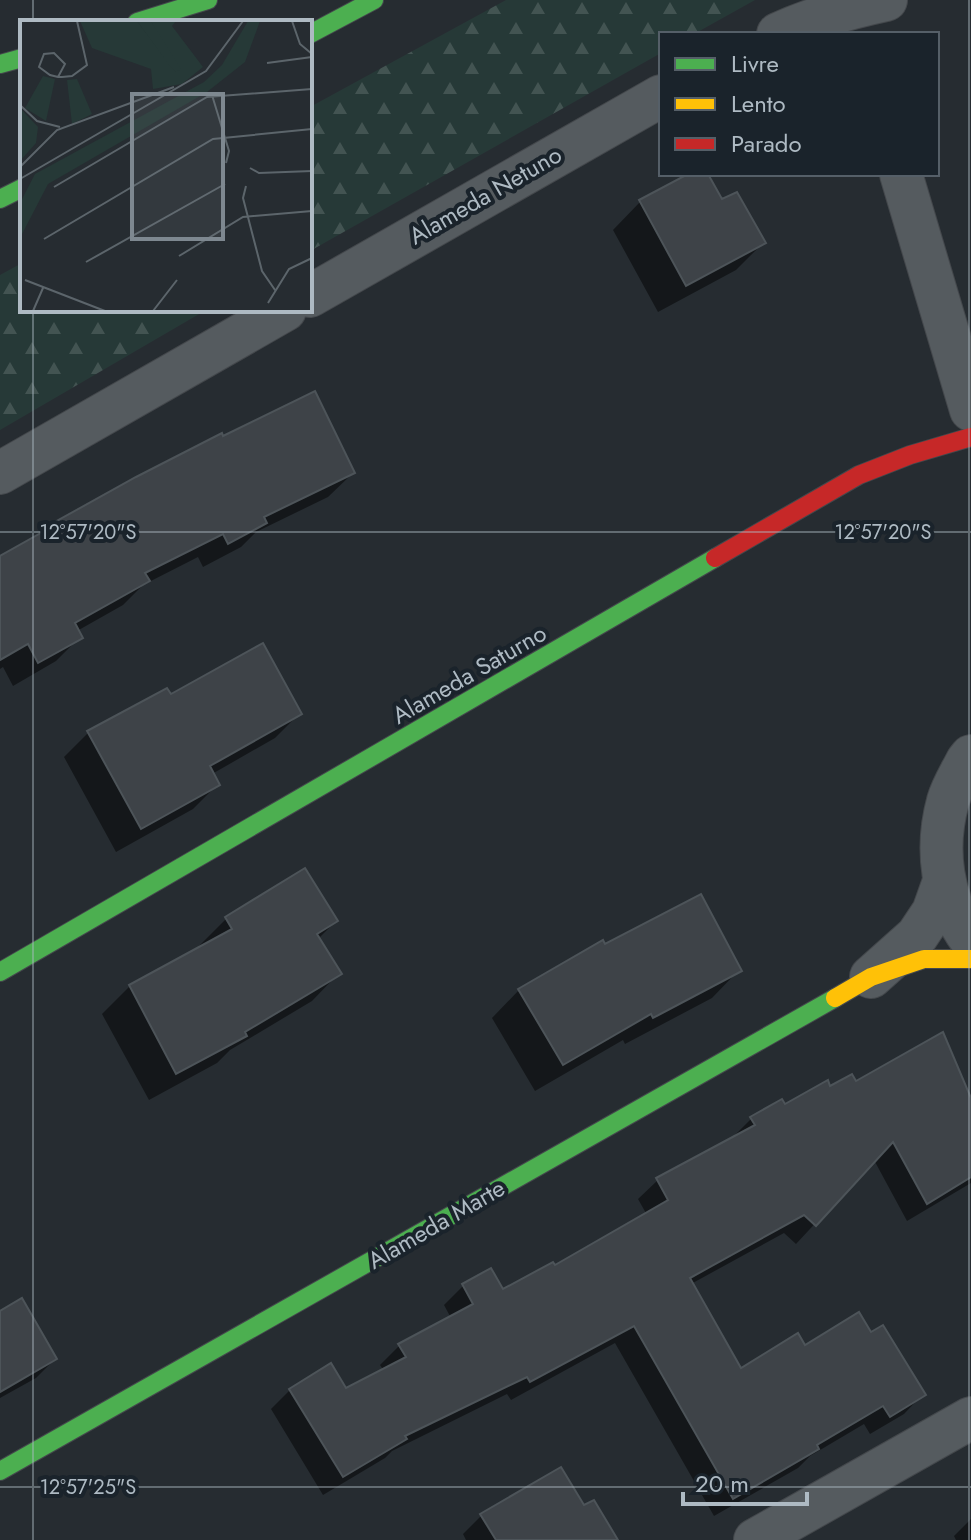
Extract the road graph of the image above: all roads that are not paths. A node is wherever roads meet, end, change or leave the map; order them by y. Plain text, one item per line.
1 (208, 0) edge
2 (374, 0) edge
3 (865, 14) edge
4 (143, 20) edge
5 (782, 32) edge
6 (312, 33) edge
7 (20, 59) edge
8 (0, 64) edge
9 (659, 97) edge
10 (902, 176) edge
11 (20, 189) edge
12 (0, 199) edge
13 (312, 295) edge
14 (282, 312) edge
15 (971, 410) edge
16 (971, 437) edge
17 (0, 473) edge
18 (971, 756) edge
19 (944, 881) junction
20 (971, 940) edge
21 (971, 959) edge
22 (0, 972) edge
23 (871, 977) junction
24 (971, 1418) edge
25 (0, 1471) edge
26 (755, 1540) edge

1 - 4 street
2 - 6 street
3 - 5 street
7 - 8 street
9 - 13 street, Alameda Netuno
10 - 15 street
11 - 12 street
14 - 17 street
16 - 22 street, Alameda Saturno
18 - 19 street
19 - 20 street
19 - 23 street, Alameda Marte
21 - 23 street, Alameda Marte
23 - 25 street, Alameda Marte
24 - 26 street

